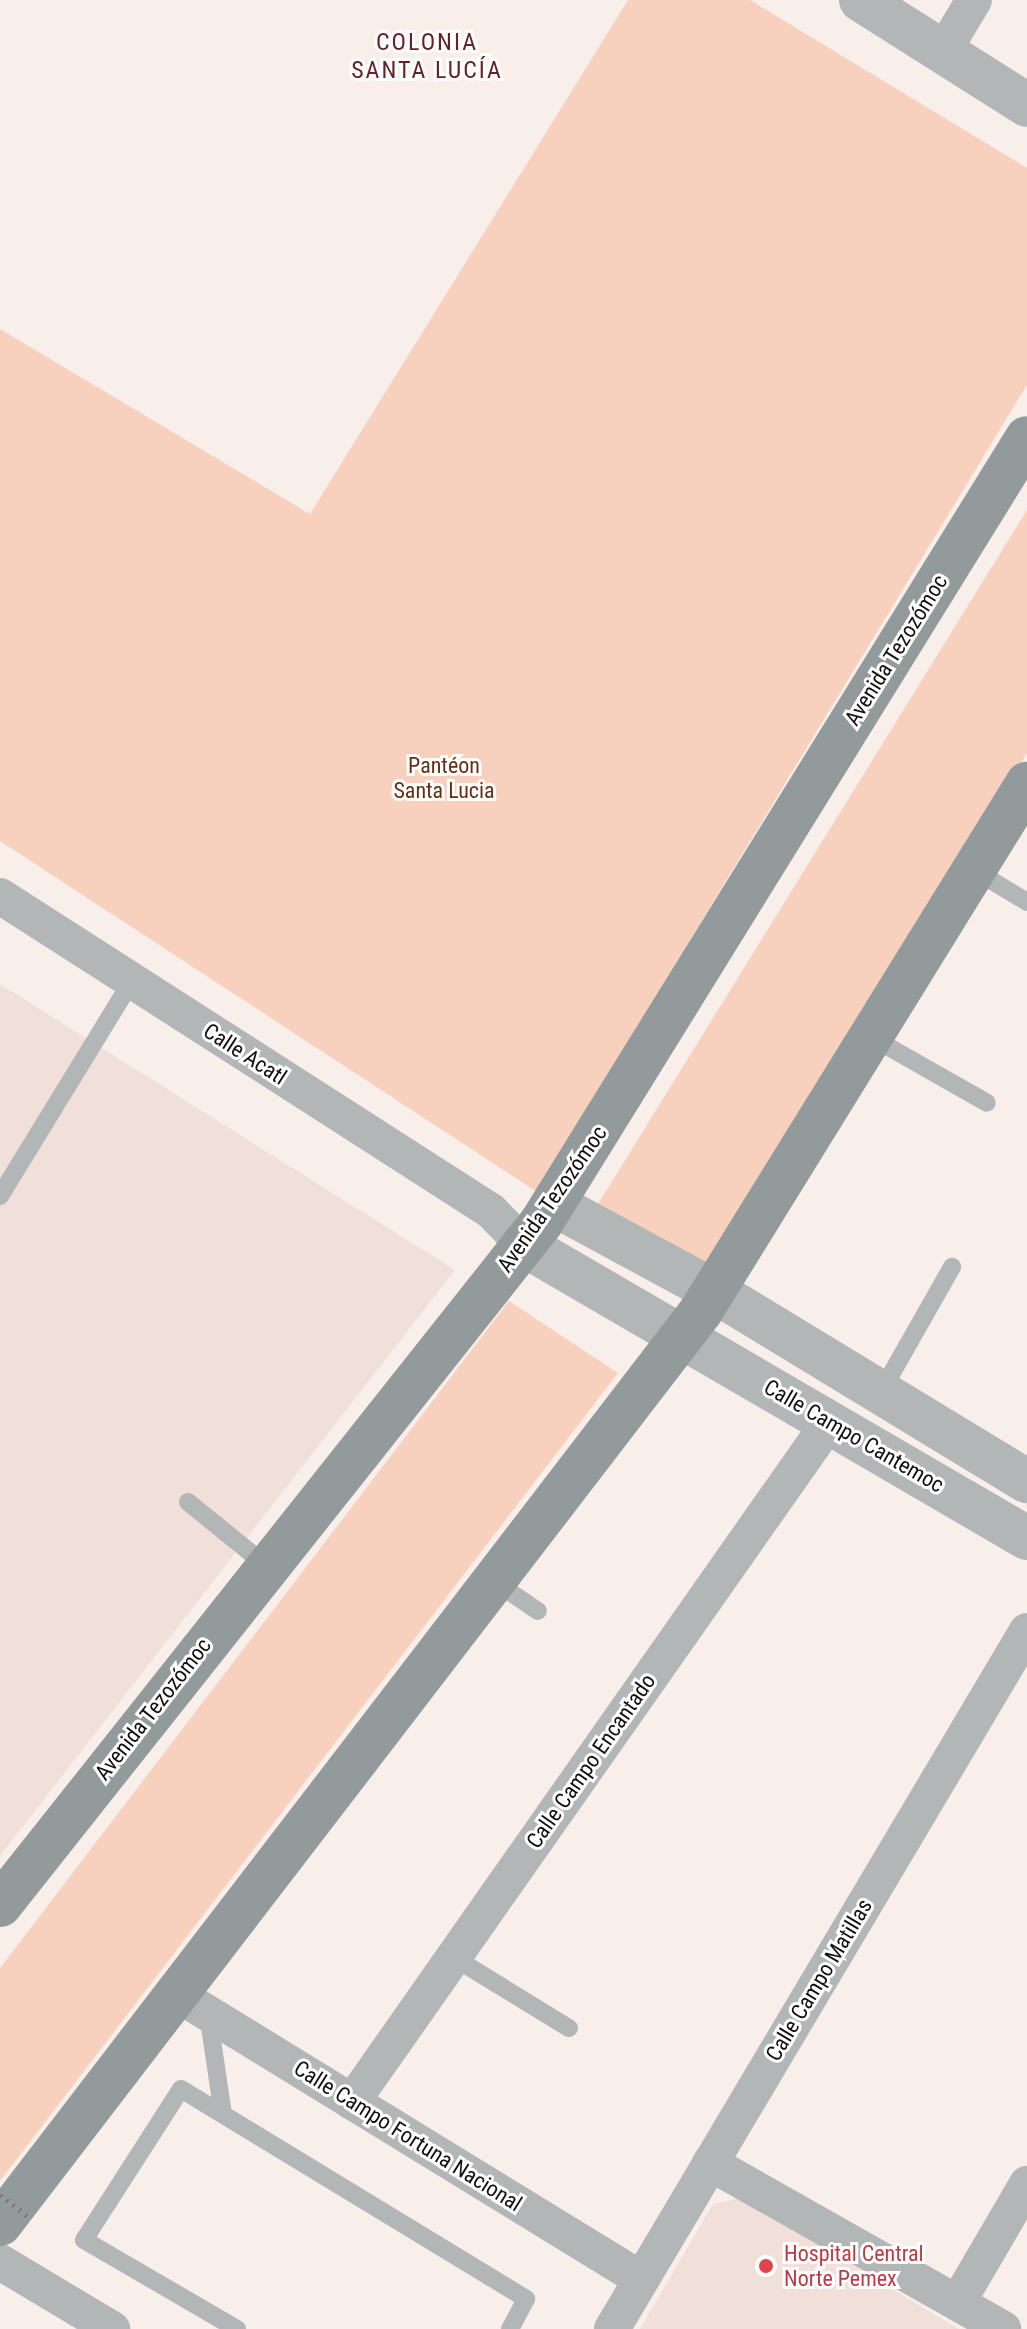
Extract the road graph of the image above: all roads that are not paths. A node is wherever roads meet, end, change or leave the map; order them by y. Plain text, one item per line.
1 (861, 0) edge
2 (974, 0) edge
3 (944, 50) junction
4 (1027, 105) edge
5 (1027, 438) edge
6 (1027, 784) edge
7 (974, 870) junction
8 (0, 896) edge
9 (1027, 902) edge
10 (132, 981) junction
11 (871, 1037) junction
12 (987, 1103) dead end
13 (0, 1196) edge
14 (553, 1204) junction
15 (491, 1211) junction
16 (524, 1245) junction
17 (952, 1267) dead end
18 (714, 1291) junction
19 (682, 1334) junction
20 (881, 1392) junction
21 (830, 1421) junction
22 (1027, 1481) edge
23 (188, 1502) dead end
24 (1027, 1538) edge
25 (267, 1566) junction
26 (494, 1580) junction
27 (538, 1611) dead end
28 (1027, 1631) edge
29 (9, 1884) edge
30 (453, 1957) junction
31 (192, 2003) junction
32 (569, 2028) dead end
33 (352, 2102) junction
34 (223, 2114) junction
35 (710, 2163) junction
36 (1027, 2184) edge
37 (13, 2220) edge
38 (0, 2262) edge
39 (641, 2279) junction
40 (958, 2302) junction
41 (112, 2329) edge
42 (237, 2329) edge
43 (510, 2329) edge
44 (612, 2329) edge
45 (1003, 2329) edge

1 - 3 street
2 - 3 street
3 - 4 street
5 - 14 main road, Avenida Tezozómoc
6 - 7 main road
7 - 9 lane
7 - 11 main road
8 - 10 street, Calle Acatl
10 - 13 lane
10 - 15 street, Calle Acatl
11 - 12 lane
11 - 18 main road
14 - 15 street
14 - 16 main road, Avenida Tezozómoc
14 - 18 street
15 - 16 street, Calle Acatl
16 - 19 street, Calle Acatl
16 - 25 main road, Avenida Tezozómoc
17 - 20 lane
18 - 19 main road
18 - 20 street
19 - 21 street, Calle Campo Cantemoc
19 - 26 main road
20 - 22 street
21 - 24 street, Calle Campo Cantemoc
21 - 30 street, Calle Campo Encantado
23 - 25 lane
25 - 29 main road, Avenida Tezozómoc
26 - 27 lane
26 - 31 main road
28 - 35 street, Calle Campo Matillas
30 - 32 lane
30 - 33 street, Calle Campo Encantado
31 - 33 street, Calle Campo Fortuna Nacional
31 - 34 lane
31 - 37 main road
33 - 39 street, Calle Campo Fortuna Nacional
34 - 42 lane
34 - 43 lane
35 - 39 street, Calle Campo Matillas
35 - 40 street
36 - 40 street
38 - 41 street
39 - 44 street, Calle Campo Matillas
40 - 45 street

